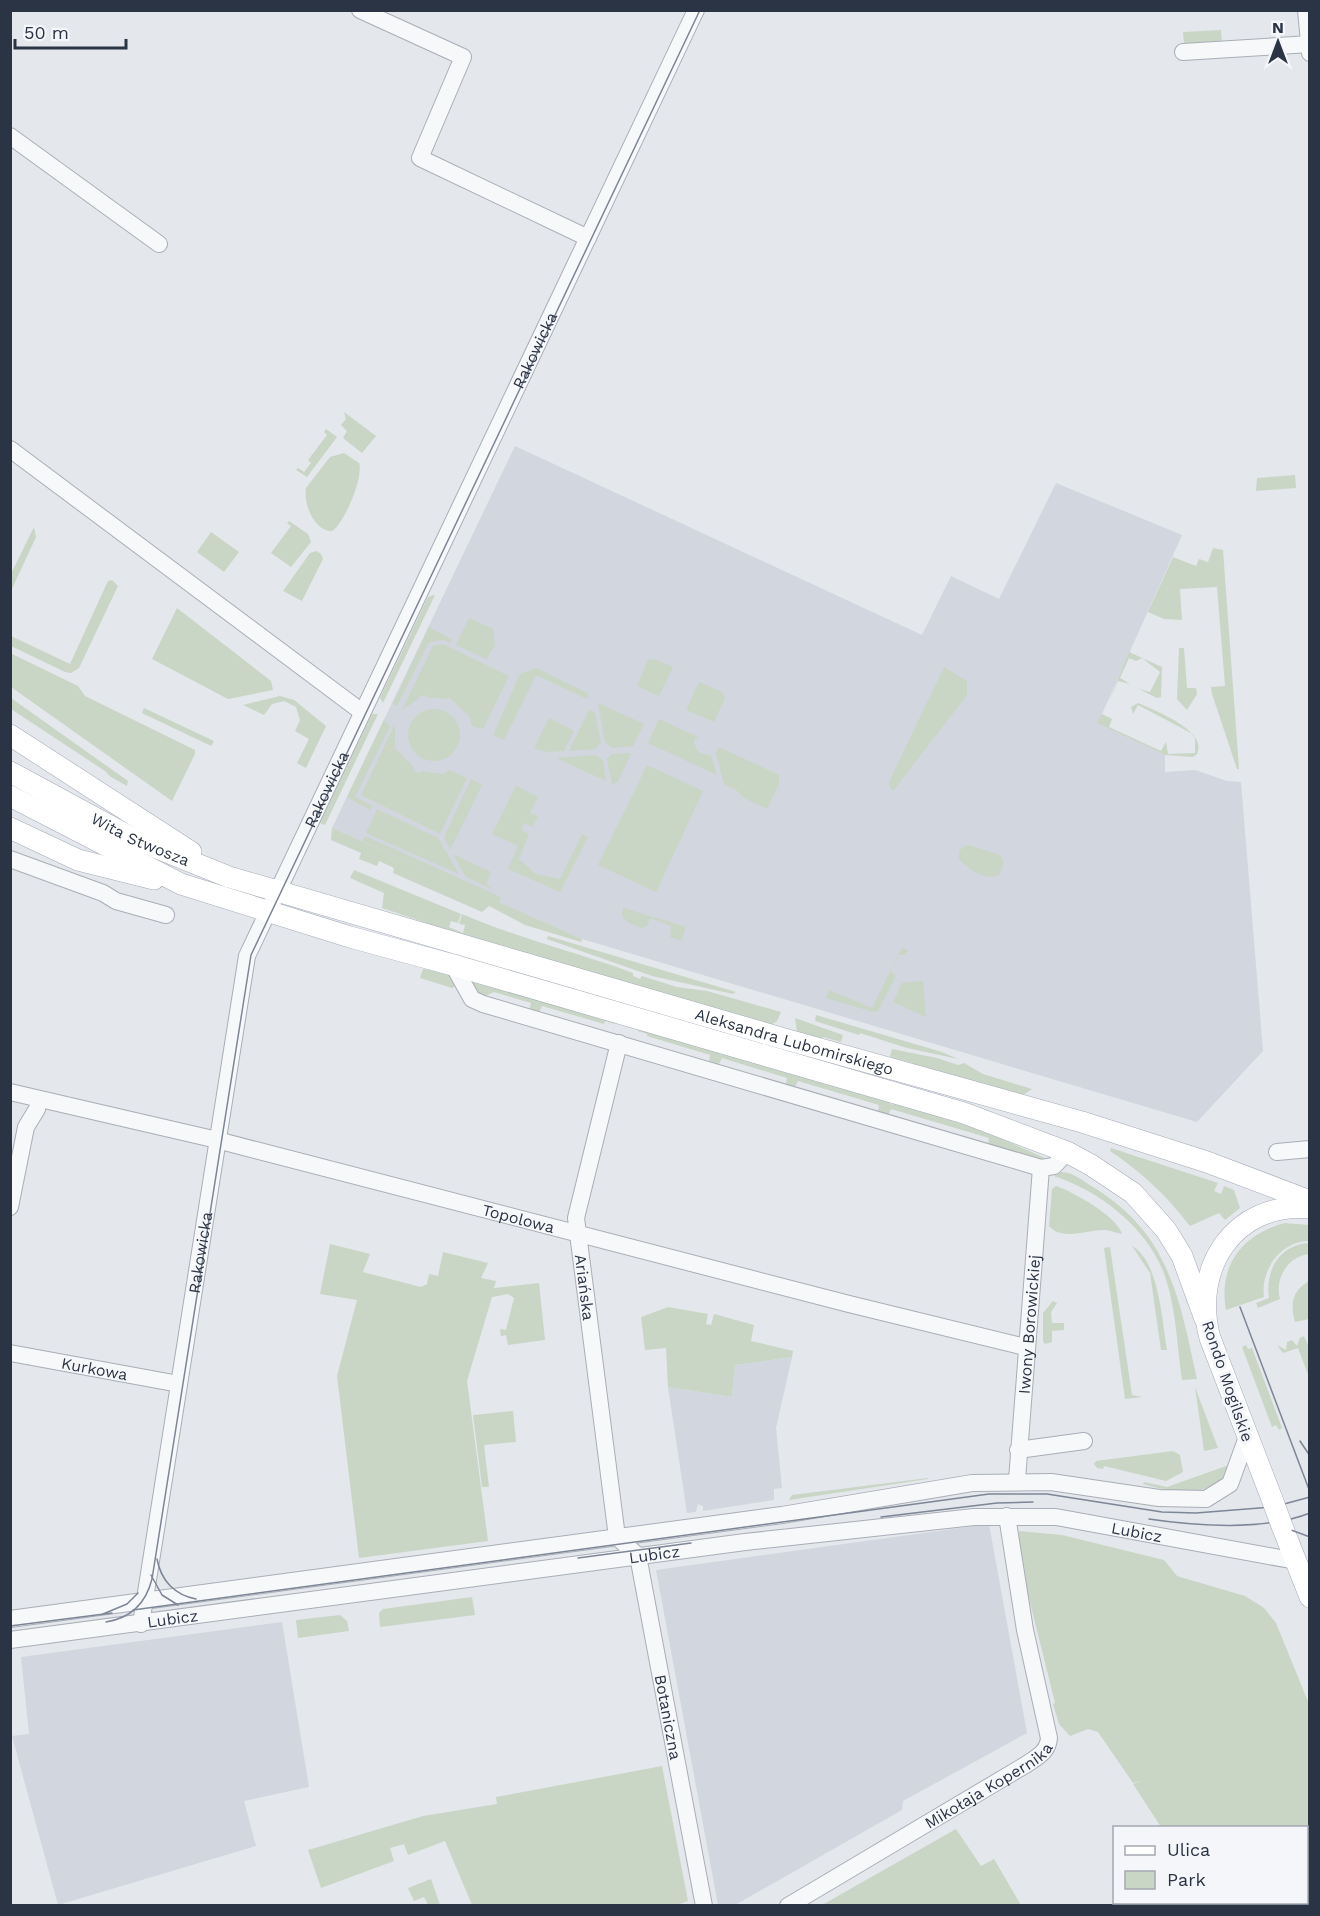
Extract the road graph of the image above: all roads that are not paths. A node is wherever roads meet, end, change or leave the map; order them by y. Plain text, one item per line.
1 (360, 10) edge
2 (696, 10) edge
3 (1306, 10) edge
4 (1309, 44) edge
5 (1183, 52) dead end
6 (1310, 52) edge
7 (10, 136) edge
8 (588, 237) junction
9 (159, 244) dead end
10 (10, 449) edge
11 (362, 712) junction
12 (10, 735) edge
13 (10, 772) edge
14 (10, 796) edge
15 (10, 828) edge
16 (10, 859) edge
17 (229, 877) junction
18 (181, 884) junction
19 (277, 892) junction
20 (267, 912) junction
21 (166, 915) dead end
22 (453, 964) junction
23 (620, 1043) junction
24 (10, 1092) edge
25 (39, 1099) junction
26 (217, 1140) junction
27 (1310, 1149) edge
28 (1067, 1152) junction
29 (1277, 1152) dead end
30 (1041, 1168) junction
31 (1310, 1201) edge
32 (10, 1207) edge
33 (1310, 1208) edge
34 (579, 1235) junction
35 (1205, 1319) junction
36 (1025, 1347) junction
37 (10, 1353) edge
38 (179, 1384) junction
39 (1247, 1437) junction
40 (1084, 1441) dead end
41 (1018, 1450) junction
42 (1017, 1480) junction
43 (1007, 1516) junction
44 (617, 1537) junction
45 (638, 1556) junction
46 (1303, 1562) edge
47 (1310, 1597) edge
48 (145, 1602) junction
49 (10, 1619) edge
50 (141, 1624) junction
51 (10, 1640) edge
52 (704, 1905) edge
53 (788, 1905) edge

1 - 8 street
2 - 8 street, Rakowicka
3 - 4 street
4 - 5 street
4 - 6 street
7 - 9 street
8 - 11 street, Rakowicka
10 - 11 street
11 - 19 street, Rakowicka
12 - 17 main road
13 - 17 main road, Wita Stwosza
14 - 18 main road, Wita Stwosza
15 - 18 main road
16 - 21 street
17 - 19 main road, Wita Stwosza
18 - 20 main road, Wita Stwosza
19 - 20 street, Rakowicka
19 - 31 main road, Aleksandra Lubomirskiego
20 - 22 main road, Aleksandra Lubomirskiego
20 - 26 street, Rakowicka
22 - 23 street
22 - 28 main road, Aleksandra Lubomirskiego
23 - 30 street
23 - 34 street, Ariańska
24 - 25 street, Topolowa
25 - 26 street, Topolowa
25 - 32 street
26 - 34 street, Topolowa
26 - 38 street, Rakowicka
27 - 29 street
28 - 30 street
28 - 35 main road, Aleksandra Lubomirskiego
30 - 36 street, Iwony Borowickiej
33 - 35 main road, Rondo Mogilskie
34 - 36 street, Topolowa
34 - 44 street, Ariańska
35 - 39 main road, Rondo Mogilskie
36 - 41 street, Iwony Borowickiej
37 - 38 street, Kurkowa
38 - 48 street, Rakowicka
39 - 42 street, Lubicz
39 - 46 main road, Rondo Mogilskie, bridge
40 - 41 street
41 - 42 street, Iwony Borowickiej
42 - 44 street, Lubicz
43 - 45 street, Lubicz
43 - 46 street, Lubicz
43 - 53 street, Mikołaja Kopernika
44 - 45 street
44 - 48 street, Lubicz
45 - 50 street, Lubicz
45 - 52 street, Botaniczna
46 - 47 main road, Rondo Mogilskie
48 - 49 street, Lubicz
48 - 50 street, Rakowicka
50 - 51 street, Lubicz

